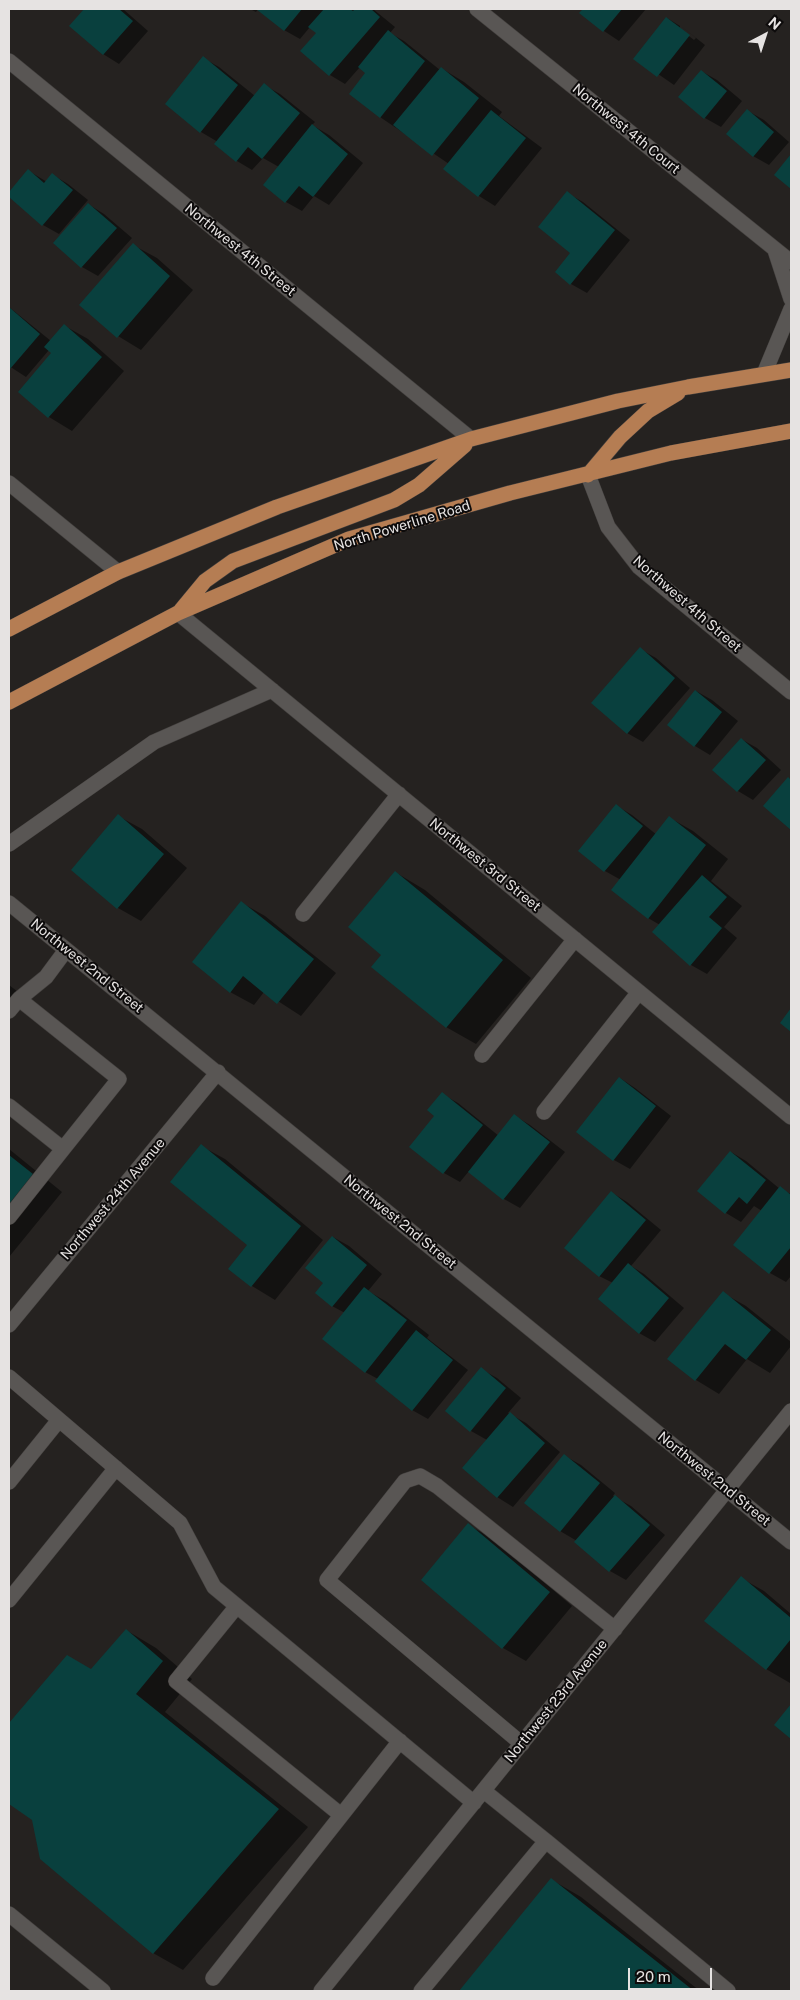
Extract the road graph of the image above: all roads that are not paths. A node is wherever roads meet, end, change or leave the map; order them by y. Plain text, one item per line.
1 (477, 9) edge
2 (9, 61) edge
3 (776, 250) junction
4 (791, 262) edge
5 (791, 299) edge
6 (791, 309) edge
7 (791, 370) edge
8 (764, 374) junction
9 (688, 387) junction
10 (791, 431) edge
11 (471, 439) junction
12 (588, 475) junction
13 (9, 483) edge
14 (118, 572) junction
15 (178, 613) junction
16 (9, 630) edge
17 (272, 690) junction
18 (791, 692) edge
19 (9, 702) edge
20 (399, 794) junction
21 (9, 844) edge
22 (9, 903) edge
23 (303, 914) dead end
24 (575, 939) junction
25 (66, 950) junction
26 (639, 992) junction
27 (19, 999) junction
28 (9, 1011) edge
29 (482, 1055) dead end
30 (218, 1072) junction
31 (9, 1106) edge
32 (544, 1112) dead end
33 (791, 1116) edge
34 (63, 1149) junction
35 (9, 1217) edge
36 (9, 1325) edge
37 (9, 1377) edge
38 (791, 1411) edge
39 (59, 1420) junction
40 (116, 1468) junction
41 (9, 1482) edge
42 (728, 1491) junction
43 (791, 1542) edge
44 (9, 1600) edge
45 (237, 1606) junction
46 (615, 1629) junction
47 (400, 1741) junction
48 (522, 1744) junction
49 (484, 1790) junction
50 (474, 1803) junction
51 (341, 1815) junction
52 (546, 1841) junction
53 (9, 1914) edge
54 (213, 1978) dead end
55 (103, 1991) edge
56 (321, 1991) edge
57 (421, 1991) edge
58 (728, 1991) edge

1 - 3 street, Northwest 4th Court
2 - 11 street, Northwest 4th Street
3 - 4 street, Northwest 4th Court
3 - 5 street
6 - 8 street
7 - 8 main road
8 - 9 main road
9 - 11 main road
9 - 12 main road
10 - 12 main road, North Powerline Road
11 - 14 main road
11 - 15 main road
12 - 15 main road, North Powerline Road
12 - 18 street, Northwest 4th Street
13 - 14 street
14 - 16 main road
15 - 17 street, Northwest 3rd Street
15 - 19 main road, North Powerline Road
17 - 20 street, Northwest 3rd Street
17 - 21 street
20 - 23 street
20 - 24 street, Northwest 3rd Street
22 - 25 street, Northwest 2nd Street
24 - 26 street, Northwest 3rd Street
24 - 29 street
25 - 27 street
25 - 30 street, Northwest 2nd Street
26 - 32 street
26 - 33 street, Northwest 3rd Street
27 - 28 street
27 - 34 street
30 - 36 street, Northwest 24th Avenue
30 - 42 street, Northwest 2nd Street
31 - 34 street
34 - 35 street
37 - 39 street
38 - 42 street, Northwest 23rd Avenue
39 - 40 street
39 - 41 street
40 - 44 street
40 - 45 street
42 - 43 street, Northwest 2nd Street
42 - 46 street, Northwest 23rd Avenue
45 - 47 street
45 - 51 street
46 - 48 street, Northwest 23rd Avenue
46 - 48 street
47 - 50 street
47 - 51 street
48 - 49 street, Northwest 23rd Avenue
49 - 50 street, Northwest 23rd Avenue
49 - 52 street
50 - 56 street, Northwest 23rd Avenue
51 - 54 street
52 - 57 street
52 - 58 street
53 - 55 street

